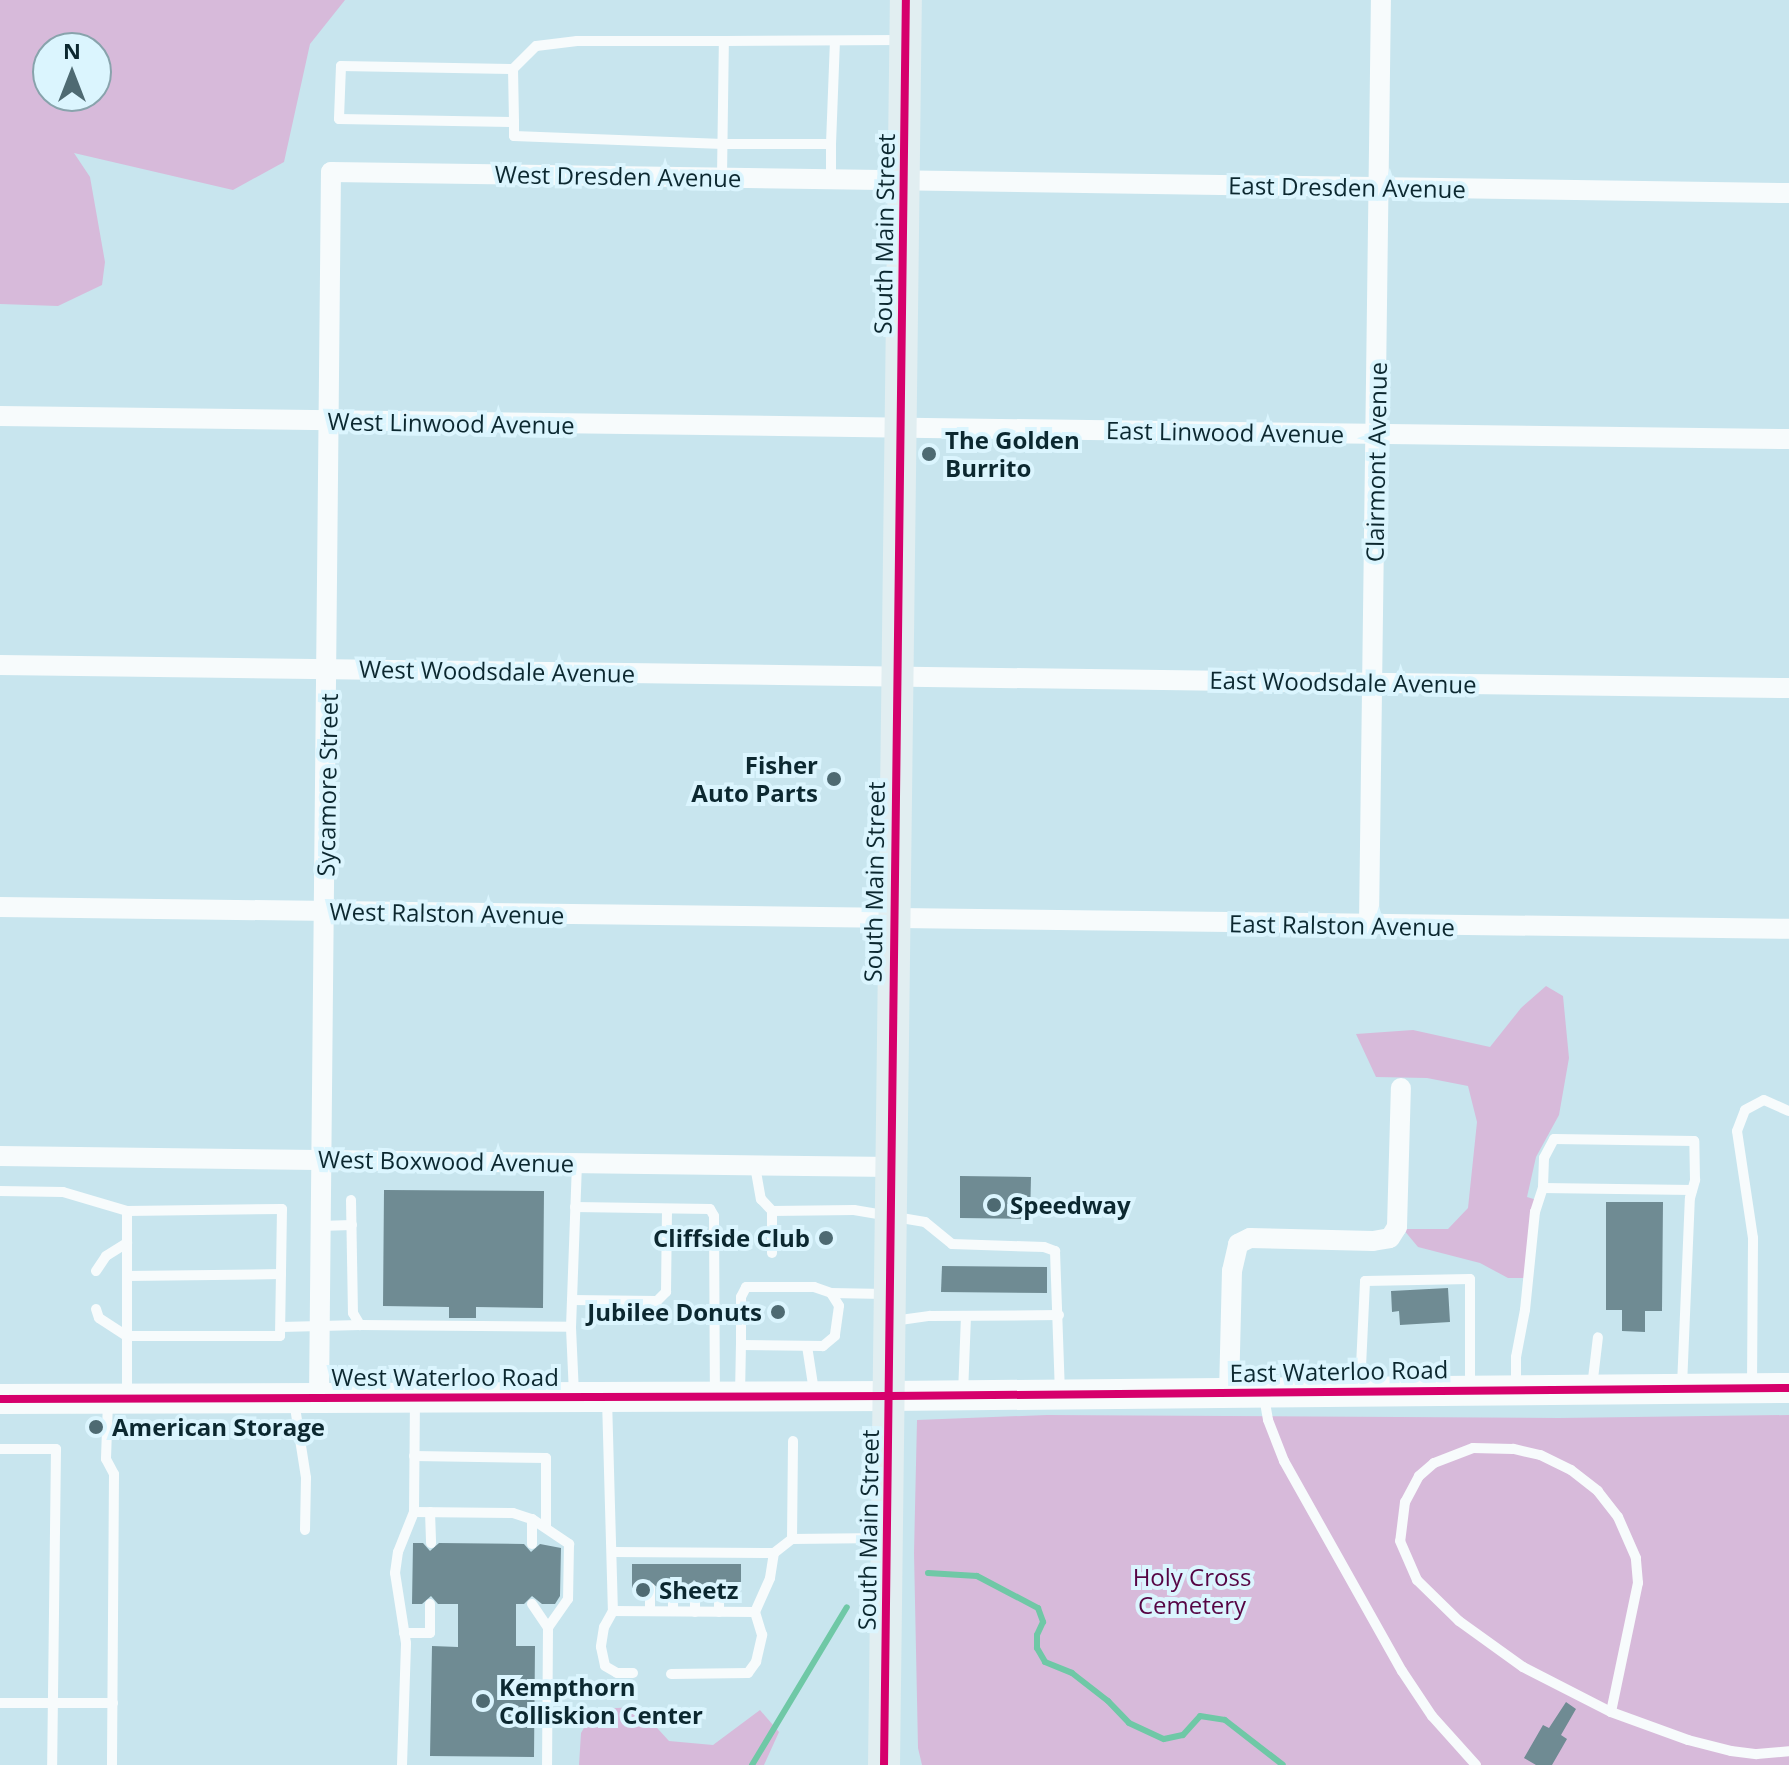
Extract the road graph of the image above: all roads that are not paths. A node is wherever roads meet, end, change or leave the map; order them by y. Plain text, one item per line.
1 (906, 0) edge
2 (1381, 0) edge
3 (906, 40) junction
4 (724, 41) junction
5 (835, 41) junction
6 (513, 69) junction
7 (514, 122) junction
8 (723, 144) junction
9 (831, 144) junction
10 (331, 172) joint
11 (722, 176) junction
12 (831, 180) junction
13 (904, 182) junction
14 (1379, 187) junction
15 (1789, 193) edge
16 (0, 416) edge
17 (331, 421) junction
18 (901, 429) junction
19 (1377, 433) junction
20 (1789, 439) edge
21 (0, 665) edge
22 (329, 669) junction
23 (898, 677) junction
24 (1374, 681) junction
25 (1789, 688) edge
26 (0, 907) edge
27 (325, 911) junction
28 (894, 919) junction
29 (1369, 923) junction
30 (1789, 929) edge
31 (1401, 1088) dead end
32 (1789, 1111) edge
33 (0, 1156) edge
34 (321, 1159) junction
35 (577, 1164) junction
36 (755, 1166) junction
37 (893, 1167) junction
38 (1543, 1188) junction
39 (1692, 1190) junction
40 (0, 1191) edge
41 (351, 1200) dead end
42 (575, 1207) junction
43 (667, 1209) junction
44 (127, 1211) junction
45 (772, 1211) junction
46 (892, 1216) junction
47 (352, 1225) junction
48 (320, 1226) junction
49 (127, 1243) junction
50 (772, 1253) dead end
51 (96, 1271) dead end
52 (281, 1274) junction
53 (127, 1276) junction
54 (831, 1293) junction
55 (572, 1300) junction
56 (891, 1308) junction
57 (96, 1309) dead end
58 (1059, 1315) junction
59 (966, 1316) junction
60 (360, 1325) junction
61 (281, 1327) junction
62 (319, 1327) junction
63 (571, 1327) junction
64 (127, 1336) junction
65 (1598, 1337) dead end
66 (741, 1345) junction
67 (807, 1346) junction
68 (1682, 1388) junction
69 (1752, 1388) junction
70 (1789, 1388) edge
71 (1470, 1389) junction
72 (1516, 1389) junction
73 (1592, 1389) junction
74 (1360, 1390) junction
75 (1263, 1391) junction
76 (1229, 1393) junction
77 (963, 1394) junction
78 (1060, 1394) junction
79 (890, 1396) junction
80 (415, 1397) junction
81 (574, 1397) junction
82 (607, 1397) junction
83 (728, 1397) junction
84 (815, 1397) junction
85 (306, 1398) junction
86 (0, 1399) edge
87 (117, 1399) junction
88 (793, 1441) dead end
89 (0, 1449) edge
90 (414, 1456) junction
91 (414, 1512) junction
92 (430, 1512) junction
93 (532, 1519) junction
94 (546, 1527) junction
95 (305, 1530) dead end
96 (888, 1538) junction
97 (792, 1539) junction
98 (431, 1543) dead end
99 (532, 1544) dead end
100 (613, 1552) junction
101 (650, 1552) junction
102 (673, 1552) junction
103 (774, 1553) junction
104 (650, 1564) dead end
105 (673, 1564) dead end
106 (650, 1588) dead end
107 (673, 1588) dead end
108 (695, 1588) dead end
109 (719, 1588) dead end
110 (430, 1604) dead end
111 (532, 1604) dead end
112 (613, 1611) junction
113 (650, 1611) junction
114 (673, 1611) junction
115 (695, 1612) junction
116 (719, 1612) junction
117 (755, 1612) junction
118 (548, 1628) junction
119 (404, 1633) junction
120 (633, 1673) dead end
121 (671, 1674) dead end
122 (0, 1703) edge
123 (53, 1703) junction
124 (113, 1703) junction
125 (1611, 1712) junction
126 (1789, 1751) edge
127 (52, 1765) edge
128 (112, 1765) edge
129 (402, 1765) edge
130 (547, 1765) edge
131 (884, 1765) edge
132 (1476, 1765) edge

1 - 3 main road, South Main Street
2 - 14 street, Clairmont Avenue
3 - 5 lane
3 - 13 main road, South Main Street
4 - 5 lane
4 - 6 lane
4 - 8 lane
5 - 9 lane
6 - 7 lane
6 - 7 lane
7 - 8 lane
8 - 9 lane
8 - 11 lane
9 - 12 lane
10 - 11 street, West Dresden Avenue
10 - 17 street, Sycamore Street
11 - 12 street, West Dresden Avenue
12 - 13 street, West Dresden Avenue
13 - 14 street, East Dresden Avenue
13 - 18 main road, South Main Street
14 - 15 street, East Dresden Avenue
14 - 19 street, Clairmont Avenue
16 - 17 street, West Linwood Avenue
17 - 18 street, West Linwood Avenue
17 - 22 street, Sycamore Street
18 - 19 street, East Linwood Avenue
18 - 23 main road, South Main Street
19 - 20 street, East Linwood Avenue
19 - 24 street, Clairmont Avenue
21 - 22 street, West Woodsdale Avenue
22 - 23 street, West Woodsdale Avenue
22 - 27 street, Sycamore Street
23 - 24 street, East Woodsdale Avenue
23 - 28 main road, South Main Street
24 - 25 street, East Woodsdale Avenue
24 - 29 street, Clairmont Avenue
26 - 27 street, West Ralston Avenue
27 - 28 street, West Ralston Avenue
27 - 34 street, Sycamore Street
28 - 29 street, East Ralston Avenue
28 - 37 main road, South Main Street
29 - 30 street, East Ralston Avenue
31 - 76 street
32 - 69 lane
33 - 34 street, West Boxwood Avenue
34 - 35 street, West Boxwood Avenue
34 - 48 street, Sycamore Street
35 - 36 street, West Boxwood Avenue
35 - 42 lane
36 - 37 street, West Boxwood Avenue
36 - 45 lane
37 - 46 main road, South Main Street
38 - 39 lane
38 - 39 lane
38 - 72 lane
39 - 68 lane
40 - 44 lane
41 - 47 lane
42 - 43 lane
42 - 55 lane
43 - 55 lane
43 - 83 lane
44 - 49 lane
44 - 52 lane
45 - 46 lane
45 - 50 lane
46 - 56 main road, South Main Street
46 - 58 lane
47 - 48 lane
47 - 60 lane
48 - 62 street, Sycamore Street
49 - 51 lane
49 - 53 lane
52 - 53 lane
52 - 61 lane
53 - 64 lane
54 - 56 lane
54 - 66 lane
54 - 67 lane
55 - 63 lane
56 - 59 lane
56 - 79 main road, South Main Street
57 - 64 lane
58 - 59 lane
58 - 78 lane
59 - 77 lane
60 - 62 lane
60 - 63 lane
61 - 62 lane
61 - 64 lane
62 - 85 street, Sycamore Street
63 - 81 lane
64 - 87 lane
65 - 73 lane
66 - 67 lane
66 - 83 lane
67 - 84 lane
68 - 69 main road, East Waterloo Road
68 - 73 main road, East Waterloo Road
69 - 70 main road, East Waterloo Road
71 - 72 main road, East Waterloo Road
71 - 74 main road, East Waterloo Road
71 - 74 lane
72 - 73 main road, East Waterloo Road
74 - 75 main road, East Waterloo Road
75 - 76 main road, East Waterloo Road
75 - 132 lane
76 - 78 main road, East Waterloo Road
77 - 78 main road, East Waterloo Road
77 - 79 main road, East Waterloo Road
79 - 84 main road, West Waterloo Road
79 - 96 main road, South Main Street
80 - 81 main road, West Waterloo Road
80 - 85 main road, West Waterloo Road
80 - 90 lane
81 - 82 main road, West Waterloo Road
82 - 83 main road, West Waterloo Road
82 - 100 lane
83 - 84 main road, West Waterloo Road
85 - 87 main road, West Waterloo Road
85 - 95 lane
86 - 87 main road, West Waterloo Road
87 - 124 lane
88 - 97 lane
89 - 123 lane
90 - 91 lane
90 - 94 lane
91 - 92 lane
91 - 119 lane
92 - 93 lane
92 - 98 lane
93 - 94 lane
93 - 99 lane
94 - 118 lane
96 - 97 lane
96 - 131 main road, South Main Street
97 - 103 lane
100 - 101 lane
100 - 112 lane
101 - 102 lane
101 - 104 lane
102 - 103 lane
102 - 105 lane
103 - 117 lane
106 - 113 lane
107 - 114 lane
108 - 115 lane
109 - 116 lane
110 - 119 lane
111 - 118 lane
112 - 113 lane
112 - 120 lane
113 - 114 lane
114 - 115 lane
115 - 116 lane
116 - 117 lane
117 - 121 lane
118 - 130 lane
119 - 129 lane
122 - 123 lane
123 - 124 lane
123 - 127 lane
124 - 128 lane
125 - 125 lane
125 - 126 lane

